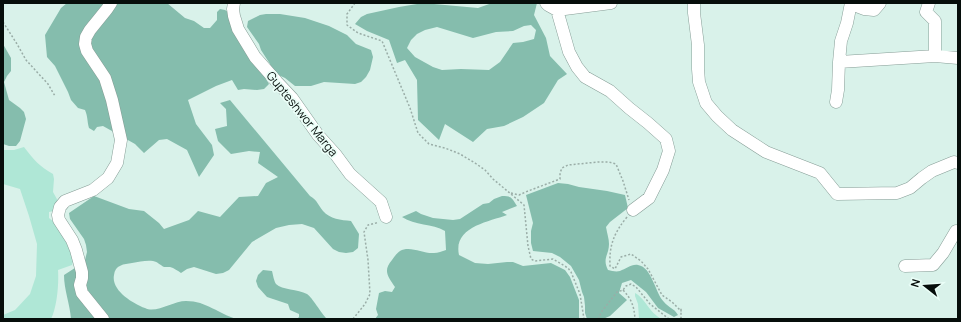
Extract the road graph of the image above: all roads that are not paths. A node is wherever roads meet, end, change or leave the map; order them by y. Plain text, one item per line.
1 (111, 3) edge
2 (234, 3) edge
3 (546, 3) edge
4 (611, 3) edge
5 (694, 3) edge
6 (851, 3) edge
7 (880, 3) edge
8 (929, 3) edge
9 (557, 10) junction
10 (935, 56) junction
11 (958, 58) edge
12 (839, 62) junction
13 (836, 102) dead end
14 (958, 163) edge
15 (633, 210) road end
16 (386, 217) road end
17 (958, 233) edge
18 (905, 266) dead end
19 (103, 319) edge

1 - 19 street
2 - 16 street, Gupteshwor Marga
3 - 9 street
4 - 9 street
5 - 14 street
6 - 7 street
6 - 12 street
8 - 10 street
9 - 15 street
10 - 11 street
10 - 12 street
12 - 13 street
17 - 18 street

